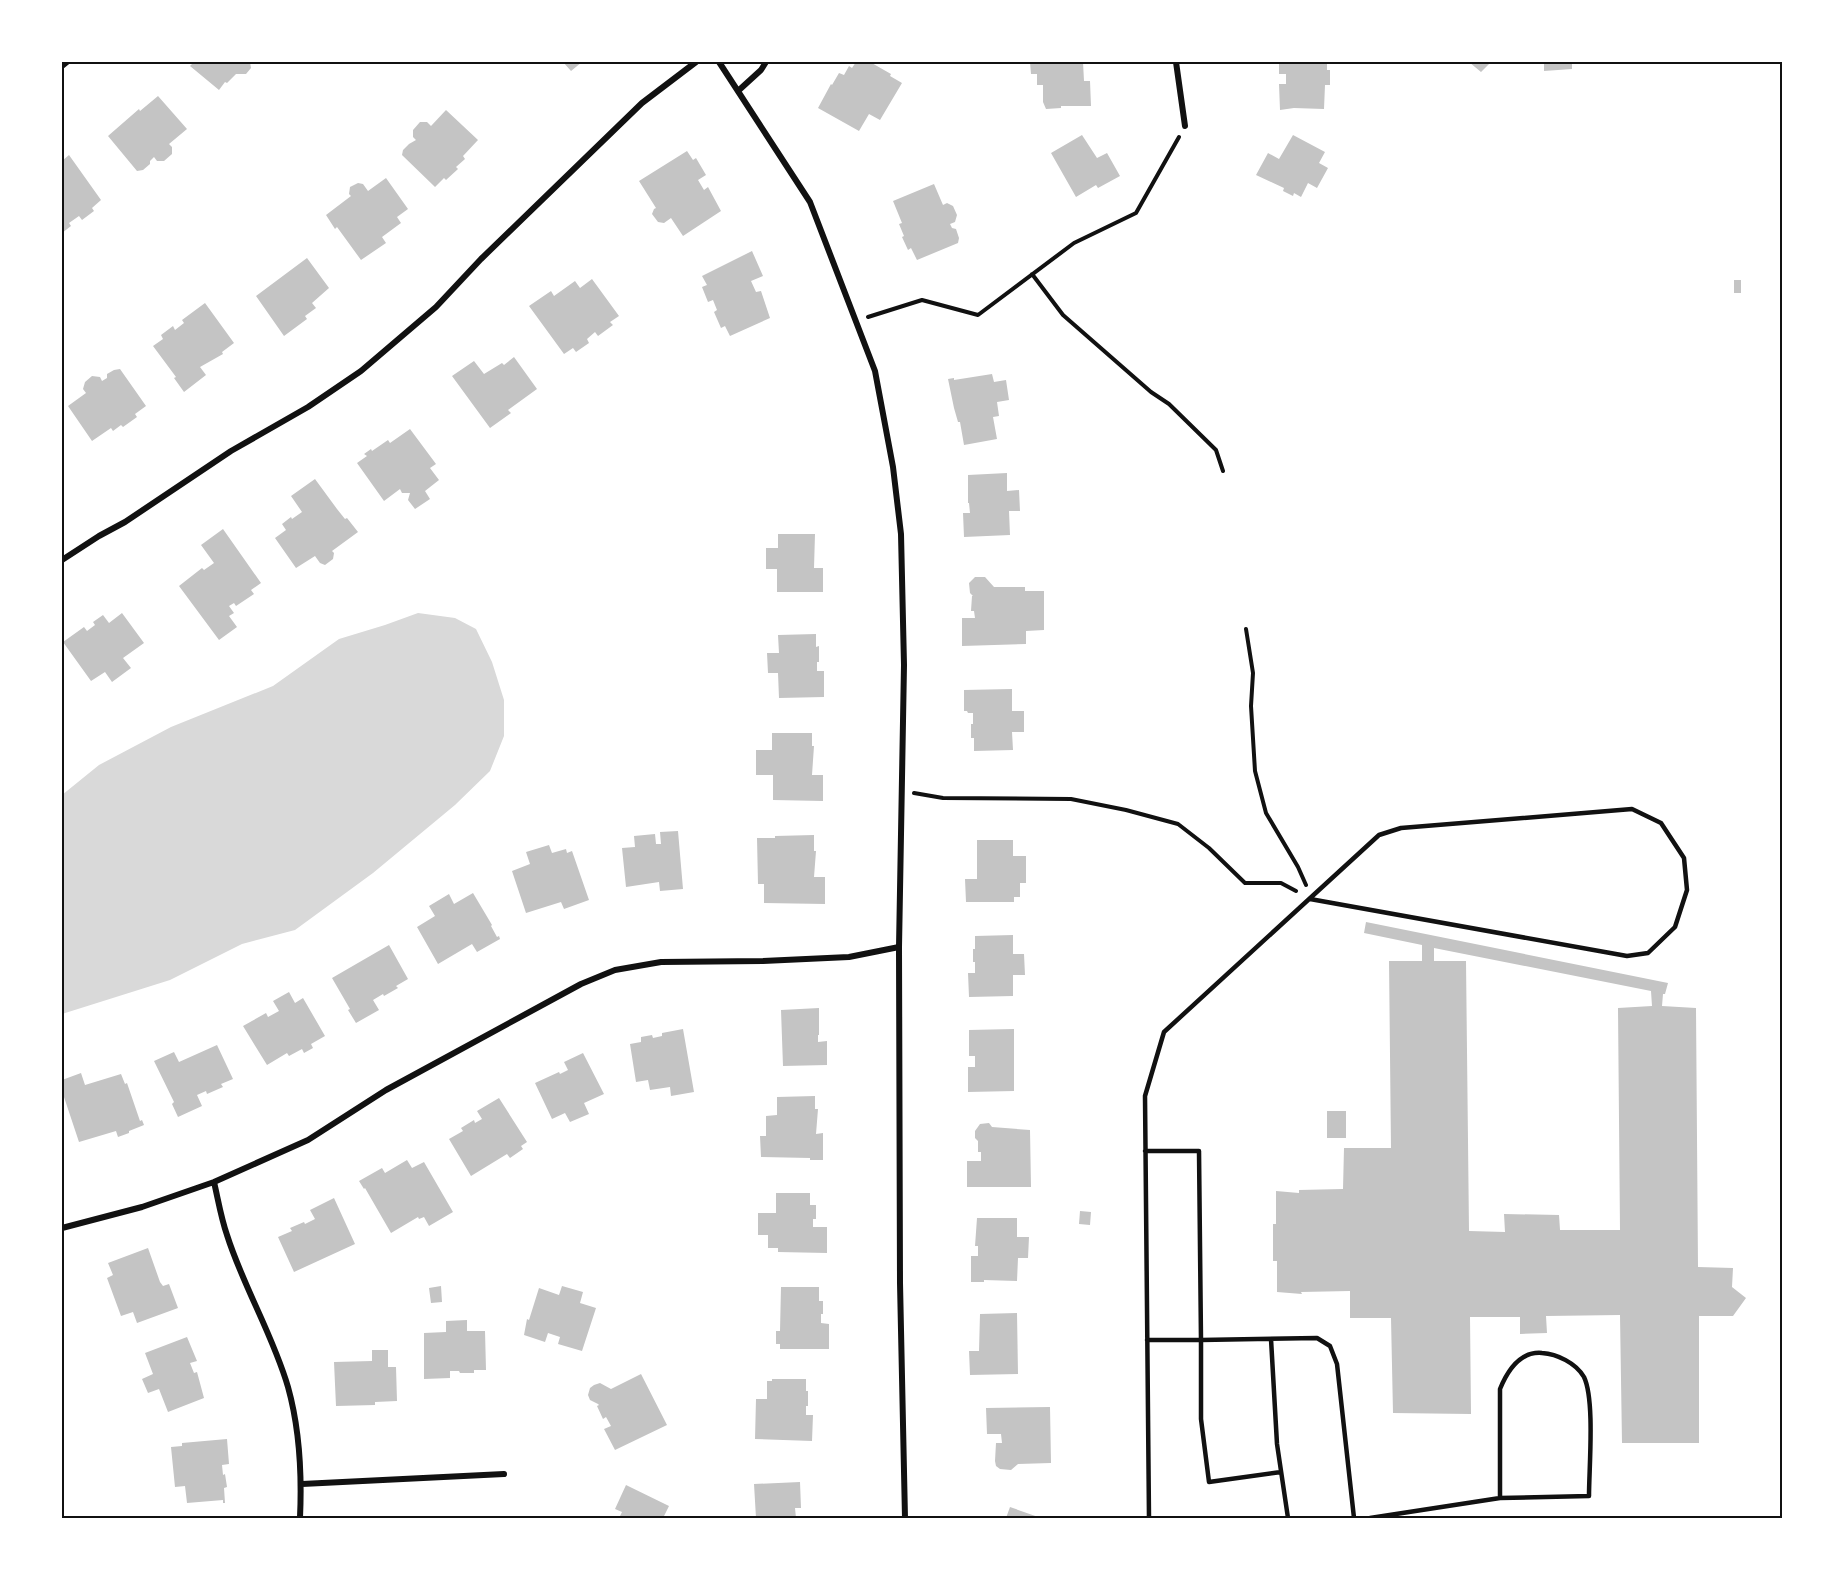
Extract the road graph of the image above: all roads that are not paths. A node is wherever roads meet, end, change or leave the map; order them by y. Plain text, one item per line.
1 (67, 62) edge
2 (696, 62) edge
3 (719, 62) edge
4 (766, 62) edge
5 (1176, 62) edge
6 (62, 66) edge
7 (738, 91) junction
8 (1185, 126) road end
9 (62, 560) edge
10 (1310, 899) junction
11 (899, 947) junction
12 (1145, 1151) junction
13 (214, 1182) junction
14 (62, 1228) edge
15 (1270, 1339) junction
16 (1147, 1340) junction
17 (1201, 1340) junction
18 (1281, 1472) junction
19 (504, 1474) dead end
20 (302, 1484) junction
21 (1500, 1498) junction
22 (300, 1518) edge
23 (905, 1518) edge
24 (1149, 1518) edge
25 (1288, 1518) edge
26 (1354, 1518) edge
27 (1370, 1518) edge

1 - 6 street
2 - 9 street
3 - 7 street
4 - 7 street
5 - 8 street
7 - 11 street
10 - 10 lane
10 - 12 lane
11 - 13 street
11 - 23 street
12 - 16 lane
12 - 17 lane
13 - 14 street
13 - 20 street
15 - 17 lane
15 - 18 lane
15 - 26 lane
16 - 17 lane
16 - 24 lane
17 - 18 lane
18 - 25 lane
19 - 20 street
20 - 22 street
21 - 21 lane
21 - 27 lane

